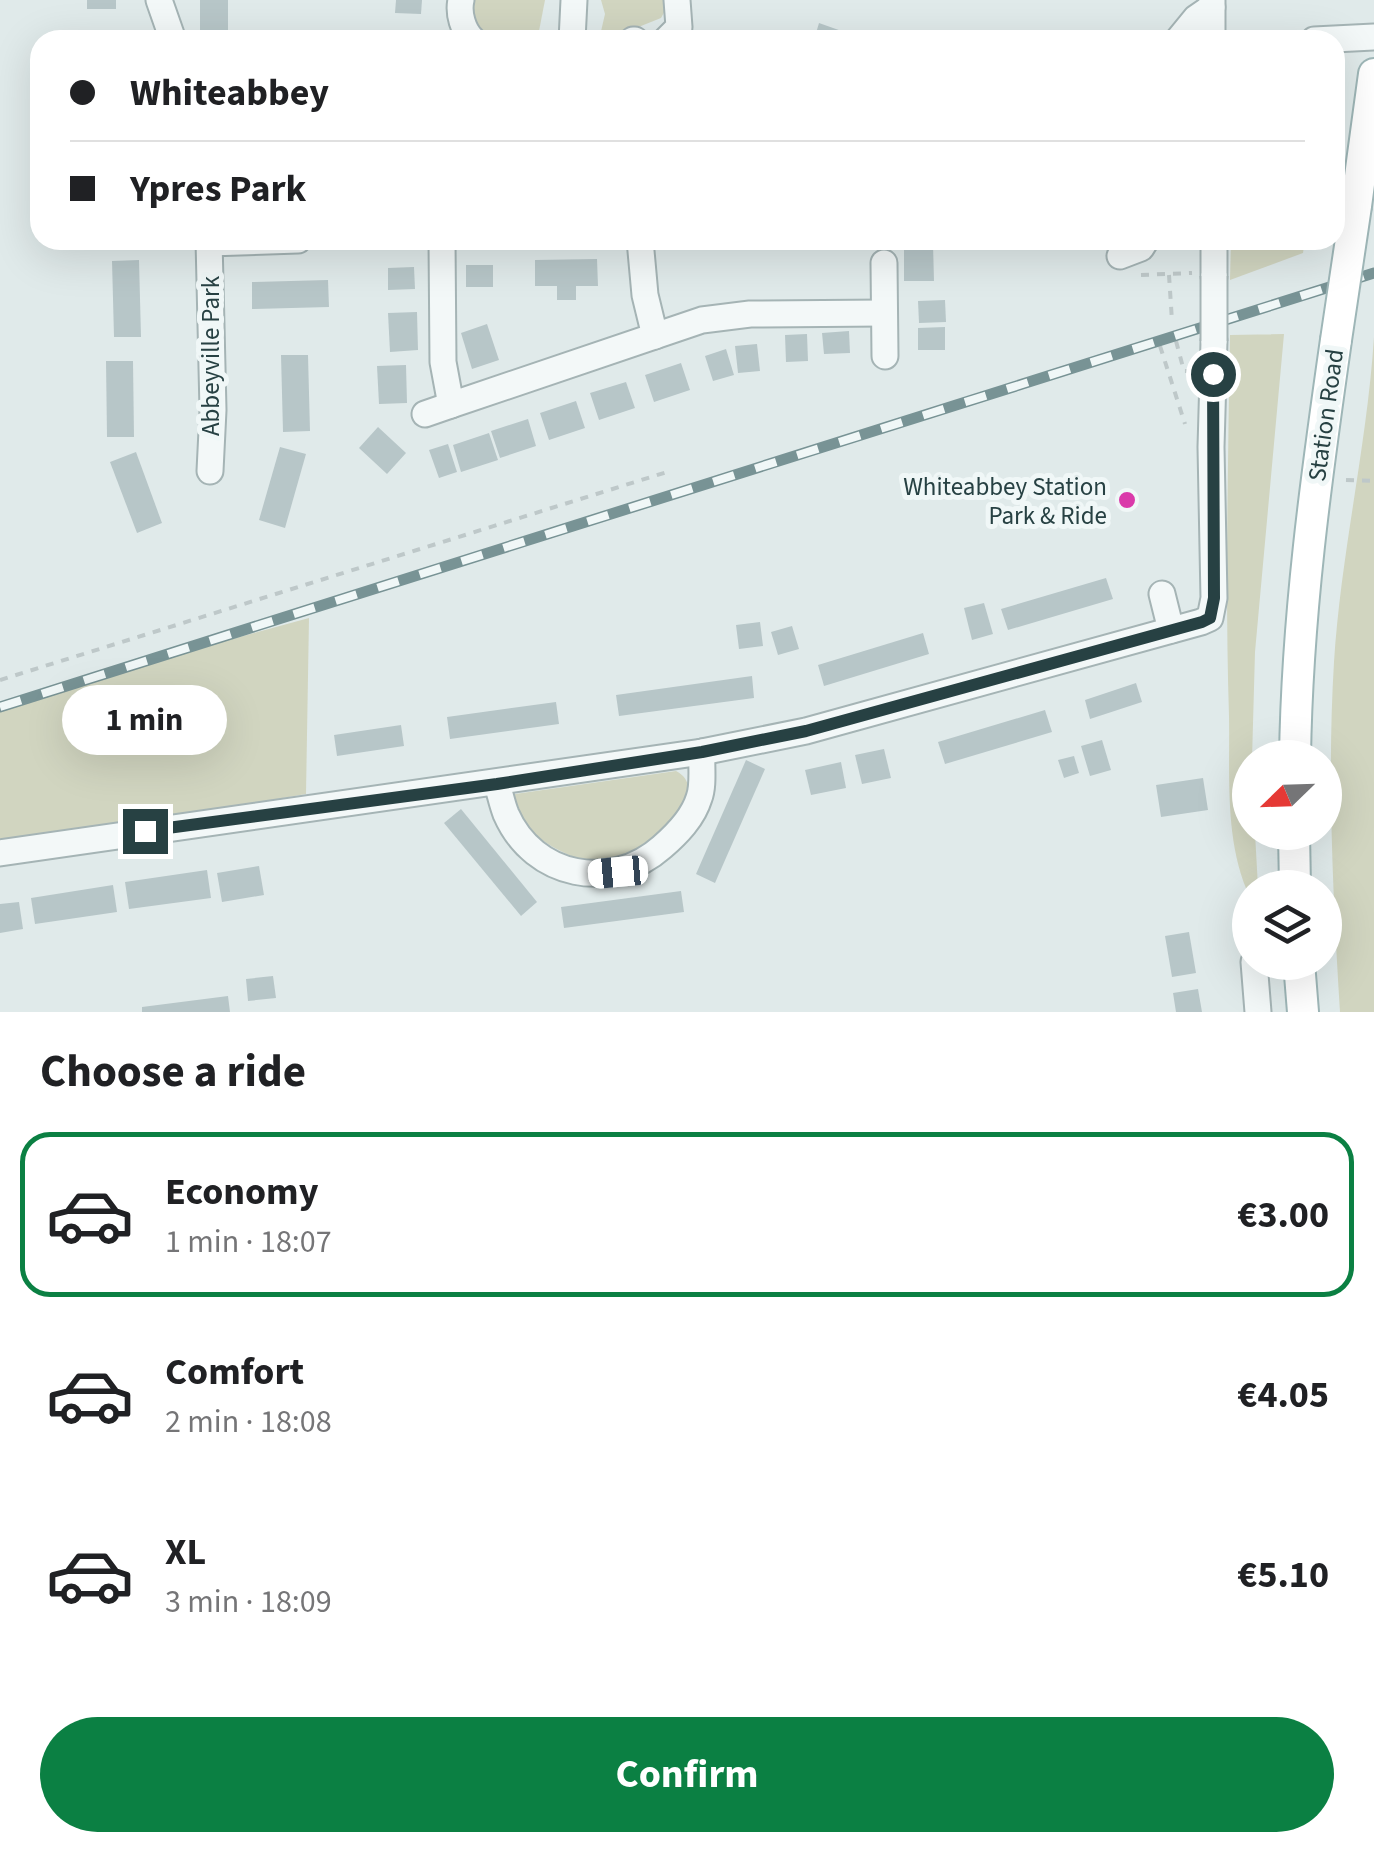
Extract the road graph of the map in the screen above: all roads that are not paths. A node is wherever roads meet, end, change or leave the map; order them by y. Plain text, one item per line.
1 (159, 0) edge
2 (461, 0) edge
3 (574, 0) edge
4 (677, 0) edge
5 (1212, 4) edge
6 (170, 30) edge
7 (466, 30) edge
8 (572, 30) edge
9 (676, 30) edge
10 (1186, 30) edge
11 (1212, 30) edge
12 (1374, 37) edge
13 (1345, 38) edge
14 (1374, 74) edge
15 (209, 250) edge
16 (442, 250) edge
17 (641, 250) edge
18 (1136, 250) edge
19 (1212, 250) edge
20 (1120, 256) dead end
21 (884, 263) dead end
22 (884, 312) junction
23 (655, 336) junction
24 (885, 356) dead end
25 (451, 406) junction
26 (425, 414) dead end
27 (210, 472) dead end
28 (1162, 594) dead end
29 (1171, 630) junction
30 (1294, 740) edge
31 (702, 752) junction
32 (497, 784) junction
33 (0, 853) edge
34 (1255, 980) edge
35 (1300, 980) edge
36 (1258, 1012) edge
37 (1303, 1012) edge

1 - 6 street
2 - 7 street
3 - 8 street
4 - 9 street
5 - 10 street
5 - 11 street
12 - 13 street
14 - 30 main road, Station Road, bridge
15 - 27 street, Abbeyville Park
16 - 25 street
17 - 23 street
18 - 20 street
19 - 29 street, bridge
21 - 22 street
22 - 23 street
22 - 24 street
23 - 25 street
25 - 26 street
28 - 29 street
29 - 31 street
31 - 32 street
31 - 32 street
32 - 33 street
34 - 36 street
35 - 37 main road

